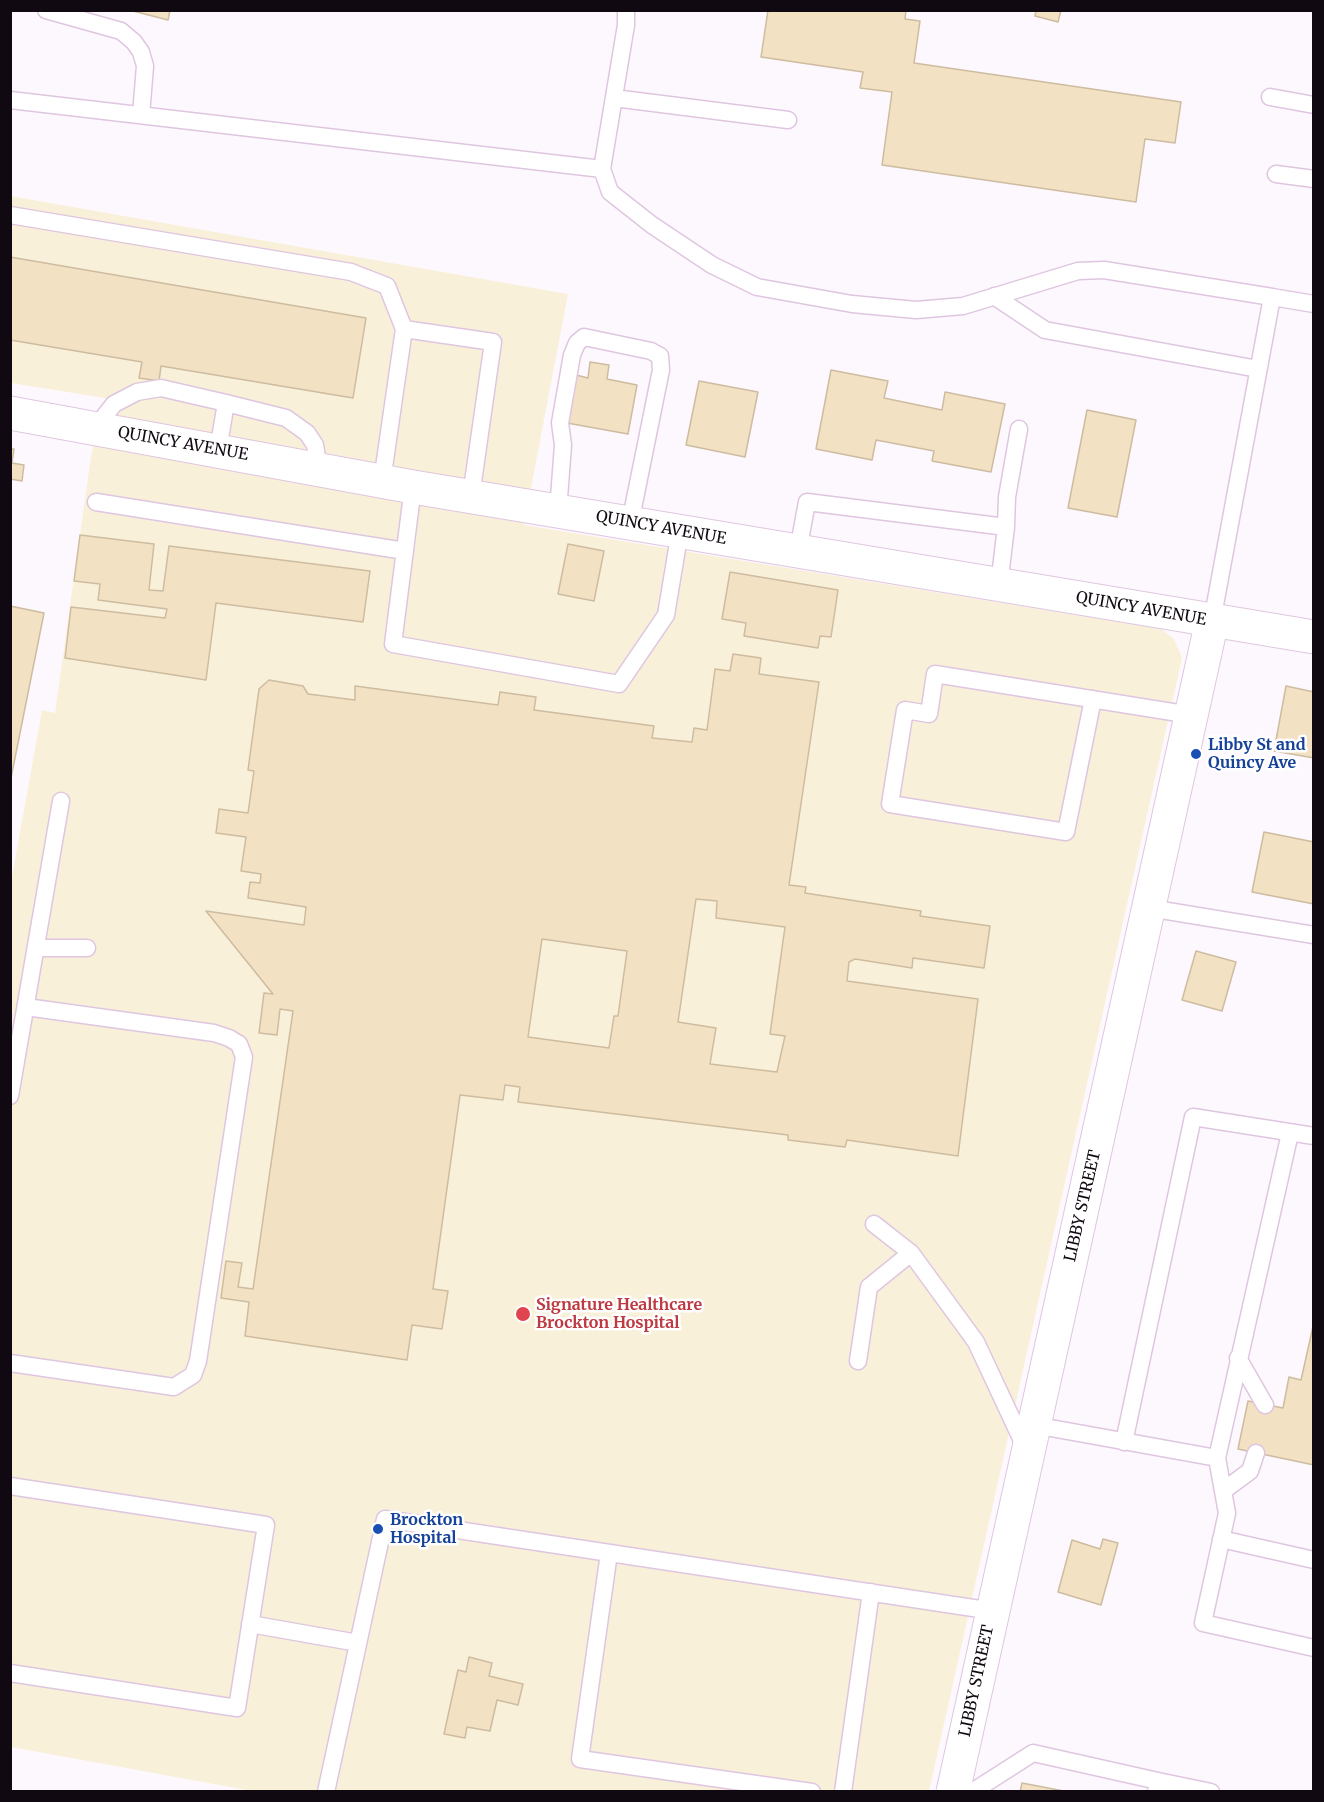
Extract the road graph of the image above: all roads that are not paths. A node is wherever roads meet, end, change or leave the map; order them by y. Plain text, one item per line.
1 (46, 10) edge
2 (626, 10) edge
3 (1270, 97) dead end
4 (614, 98) junction
5 (10, 100) edge
6 (1314, 105) edge
7 (141, 115) junction
8 (788, 120) dead end
9 (602, 169) junction
10 (1276, 174) dead end
11 (1314, 179) edge
12 (10, 215) edge
13 (994, 296) junction
14 (1272, 297) junction
15 (1314, 304) edge
16 (404, 329) junction
17 (1258, 369) junction
18 (226, 403) junction
19 (10, 413) edge
20 (95, 428) junction
21 (1019, 429) dead end
22 (218, 450) junction
23 (319, 469) junction
24 (382, 481) junction
25 (413, 487) junction
26 (471, 496) junction
27 (96, 502) dead end
28 (558, 511) junction
29 (630, 523) junction
30 (1006, 527) junction
31 (680, 531) junction
32 (405, 551) junction
33 (798, 551) junction
34 (999, 585) junction
35 (1212, 621) junction
36 (1314, 637) edge
37 (1093, 699) junction
38 (1191, 715) junction
39 (61, 801) dead end
40 (1149, 908) junction
41 (1314, 935) edge
42 (36, 948) junction
43 (87, 948) dead end
44 (26, 1007) junction
45 (10, 1096) edge
46 (1290, 1132) junction
47 (1314, 1136) edge
48 (874, 1224) dead end
49 (911, 1253) junction
50 (1238, 1358) junction
51 (858, 1360) dead end
52 (10, 1363) edge
53 (1265, 1405) dead end
54 (1031, 1439) junction
55 (1124, 1442) junction
56 (1256, 1453) dead end
57 (1217, 1458) junction
58 (10, 1486) edge
59 (1223, 1491) junction
60 (1221, 1539) junction
61 (609, 1553) junction
62 (1314, 1560) edge
63 (872, 1592) junction
64 (993, 1611) junction
65 (250, 1624) junction
66 (358, 1643) junction
67 (1314, 1648) edge
68 (10, 1673) edge
69 (1157, 1786) edge
70 (326, 1791) edge
71 (812, 1791) edge
72 (843, 1791) edge
73 (953, 1791) edge
74 (972, 1791) edge
75 (1211, 1791) edge

1 - 7 lane
2 - 4 lane
3 - 6 lane
4 - 8 lane
4 - 9 lane
5 - 7 lane
7 - 9 lane
9 - 13 lane
10 - 11 lane
12 - 16 lane
13 - 14 lane
13 - 17 lane
14 - 15 lane
14 - 17 lane
16 - 24 lane
16 - 26 lane
17 - 35 lane
18 - 20 lane
18 - 22 lane
18 - 23 lane
19 - 20 street, QUINCY AVENUE
20 - 22 street, QUINCY AVENUE
21 - 30 lane
22 - 23 street, QUINCY AVENUE
23 - 24 street, QUINCY AVENUE
24 - 25 street, QUINCY AVENUE
25 - 26 street, QUINCY AVENUE
25 - 32 lane
26 - 28 street, QUINCY AVENUE
27 - 32 lane
28 - 29 street, QUINCY AVENUE
28 - 29 lane
29 - 31 street, QUINCY AVENUE
30 - 33 lane
30 - 34 lane
31 - 32 lane
31 - 33 street, QUINCY AVENUE
33 - 34 street, QUINCY AVENUE
34 - 35 street, QUINCY AVENUE
35 - 36 street, QUINCY AVENUE
35 - 38 street, LIBBY STREET
37 - 37 lane
37 - 38 lane
38 - 40 street, LIBBY STREET
39 - 42 lane
40 - 41 lane
40 - 54 street, LIBBY STREET
42 - 43 lane
42 - 44 lane
44 - 45 lane
44 - 52 lane
46 - 47 lane
46 - 50 lane
46 - 55 lane
48 - 49 lane
49 - 51 lane
49 - 54 lane
50 - 53 lane
50 - 57 lane
54 - 55 lane
54 - 64 street, LIBBY STREET
55 - 57 lane
56 - 59 lane
57 - 59 lane
58 - 65 lane
59 - 60 lane
60 - 62 lane
60 - 67 lane
61 - 63 lane
61 - 66 lane
61 - 71 lane
63 - 64 lane
63 - 72 lane
64 - 73 street, LIBBY STREET
65 - 66 lane
65 - 68 lane
66 - 70 lane
69 - 74 lane
69 - 75 lane

